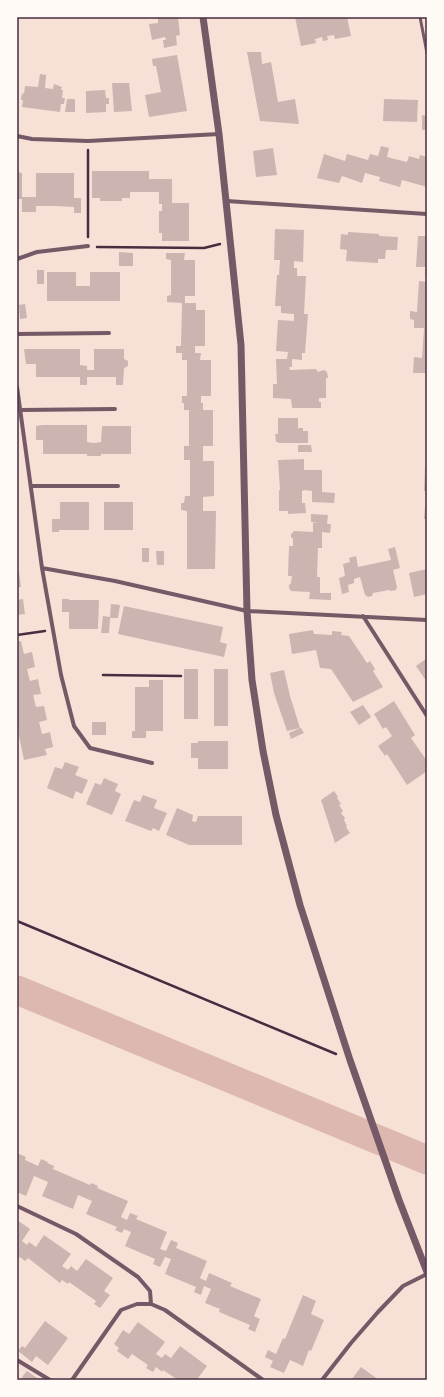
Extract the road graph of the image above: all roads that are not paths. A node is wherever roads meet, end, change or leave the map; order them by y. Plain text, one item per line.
1 (203, 17) edge
2 (420, 17) edge
3 (427, 53) edge
4 (219, 134) junction
5 (17, 136) edge
6 (227, 201) junction
7 (427, 214) edge
8 (88, 246) road end
9 (17, 259) edge
10 (109, 333) dead end
11 (17, 334) edge
12 (17, 387) edge
13 (115, 409) dead end
14 (20, 410) junction
15 (31, 486) junction
16 (118, 486) dead end
17 (42, 568) junction
18 (247, 611) junction
19 (363, 616) junction
20 (427, 620) edge
21 (427, 716) edge
22 (152, 763) dead end
23 (17, 1206) edge
24 (427, 1273) edge
25 (151, 1304) junction
26 (17, 1360) edge
27 (50, 1380) edge
28 (72, 1380) edge
29 (263, 1380) edge
30 (322, 1380) edge

1 - 4 street
2 - 3 lane
4 - 5 street
4 - 6 street
6 - 7 street
6 - 18 street
8 - 9 street
10 - 11 street
12 - 14 street
13 - 14 street
14 - 15 street
15 - 16 street
15 - 17 street
17 - 18 street
17 - 22 street
18 - 19 street
18 - 24 street
19 - 20 street
19 - 21 street
23 - 25 street
24 - 30 street
25 - 28 street
25 - 29 street
26 - 27 street

